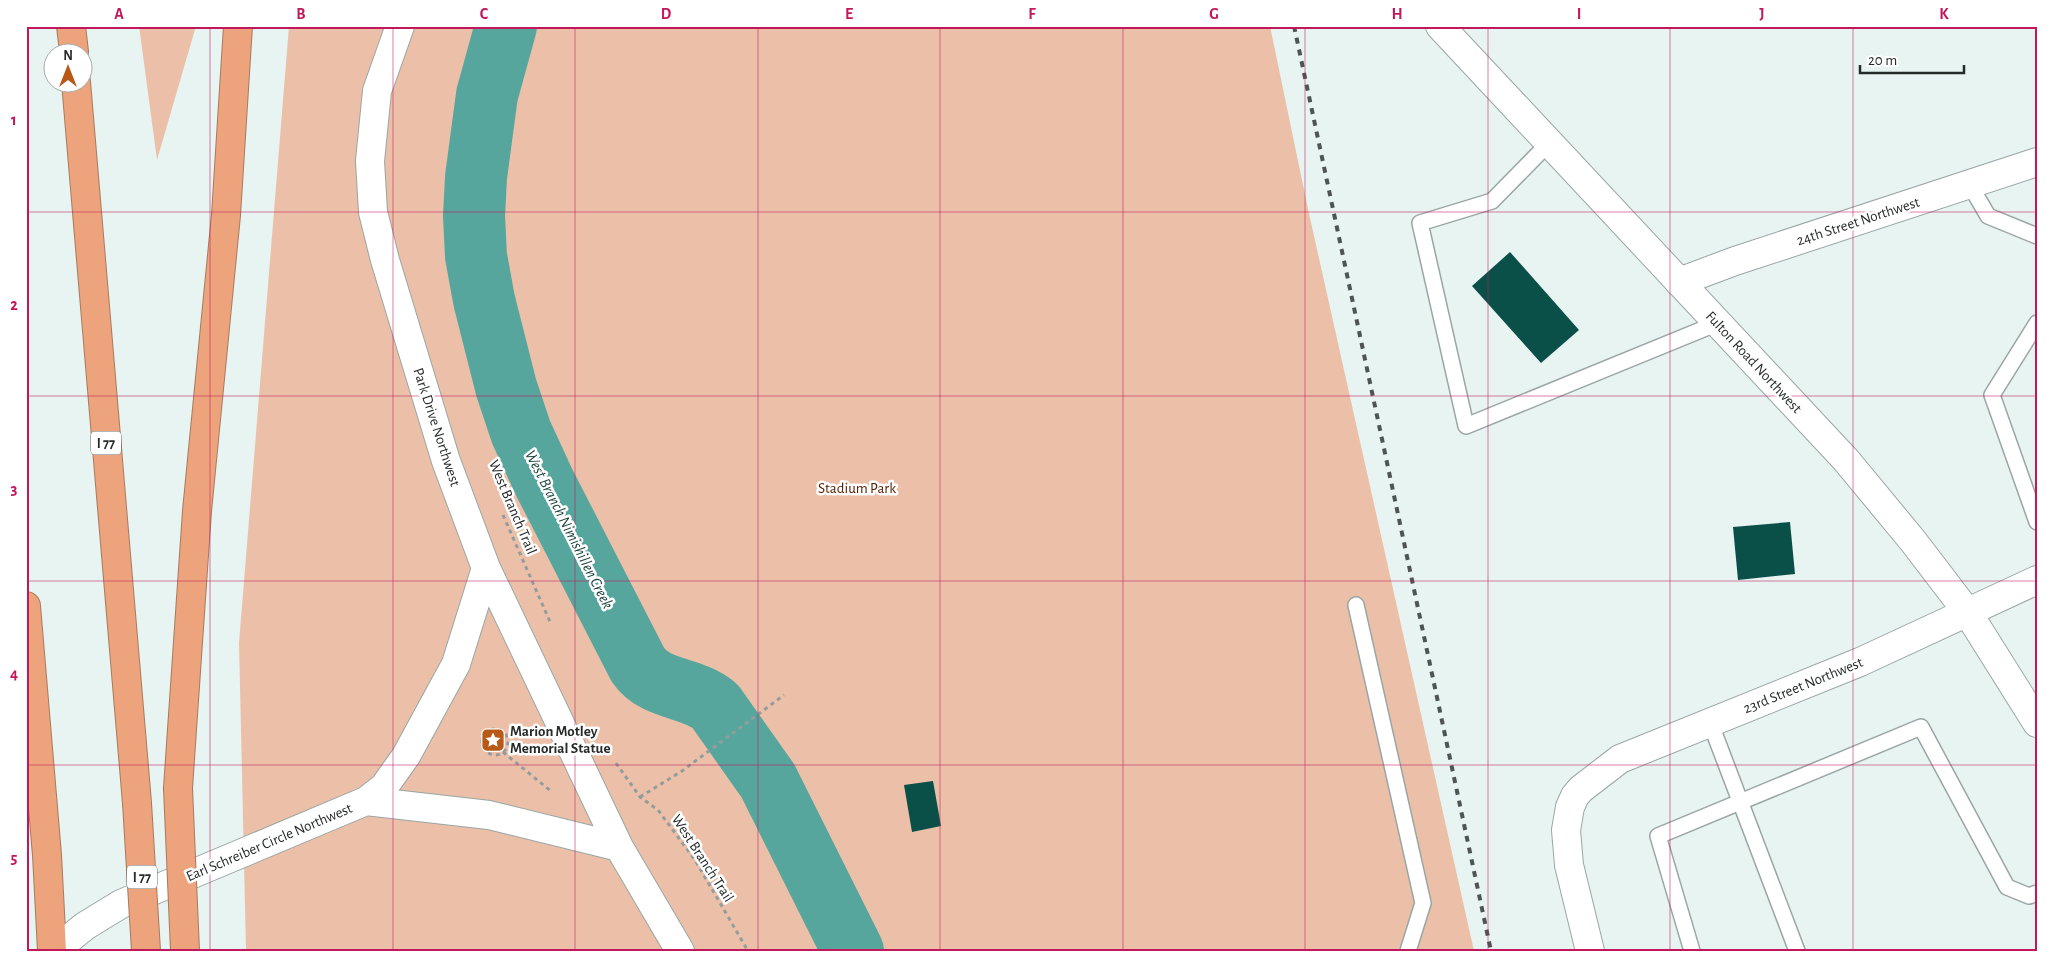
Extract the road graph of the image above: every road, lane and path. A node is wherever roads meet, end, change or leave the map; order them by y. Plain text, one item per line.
1 (71, 26) edge
2 (238, 26) edge
3 (400, 26) edge
4 (1440, 26) edge
5 (73, 42) edge
6 (77, 92) edge
7 (1549, 143) junction
8 (2037, 162) edge
9 (1970, 185) junction
10 (2037, 236) edge
11 (1680, 282) junction
12 (2037, 322) edge
13 (1718, 323) junction
14 (500, 509) dead end
15 (2037, 522) edge
16 (486, 568) junction
17 (2037, 580) edge
18 (1356, 605) dead end
19 (26, 606) edge
20 (1968, 613) junction
21 (552, 627) dead end
22 (784, 695) dead end
23 (1710, 722) junction
24 (2037, 722) edge
25 (503, 752) junction
26 (614, 760) dead end
27 (552, 792) dead end
28 (640, 798) junction
29 (366, 801) junction
30 (1741, 802) junction
31 (619, 846) junction
32 (2037, 893) edge
33 (53, 951) edge
34 (146, 951) edge
35 (186, 951) edge
36 (680, 951) edge
37 (748, 951) edge
38 (1408, 951) edge
39 (1590, 951) edge
40 (1692, 951) edge
41 (1797, 951) edge

1 - 5 highway
2 - 35 highway, bridge
3 - 16 street, Park Drive Northwest
4 - 7 street, Fulton Road Northwest
6 - 34 highway, I 77, bridge
7 - 11 street, Fulton Road Northwest
7 - 13 lane
8 - 9 street, 24th Street Northwest
9 - 10 lane
9 - 11 street, 24th Street Northwest
11 - 13 street, Fulton Road Northwest
12 - 15 lane
13 - 20 street, Fulton Road Northwest
14 - 21 path, West Branch Trail
16 - 29 street
16 - 31 street, Park Drive Northwest
17 - 20 street, 23rd Street Northwest
18 - 38 lane
19 - 33 highway
20 - 23 street, 23rd Street Northwest
20 - 24 street, Fulton Road Northwest
22 - 28 path
23 - 30 lane
23 - 39 street, 23rd Street Northwest
25 - 25 path
25 - 27 path
26 - 28 path, West Branch Trail
28 - 37 path, West Branch Trail
29 - 31 street, Earl Schreiber Circle Northwest
29 - 33 street, Earl Schreiber Circle Northwest
30 - 32 lane
30 - 40 lane
30 - 41 lane
31 - 36 street, Park Drive Northwest

